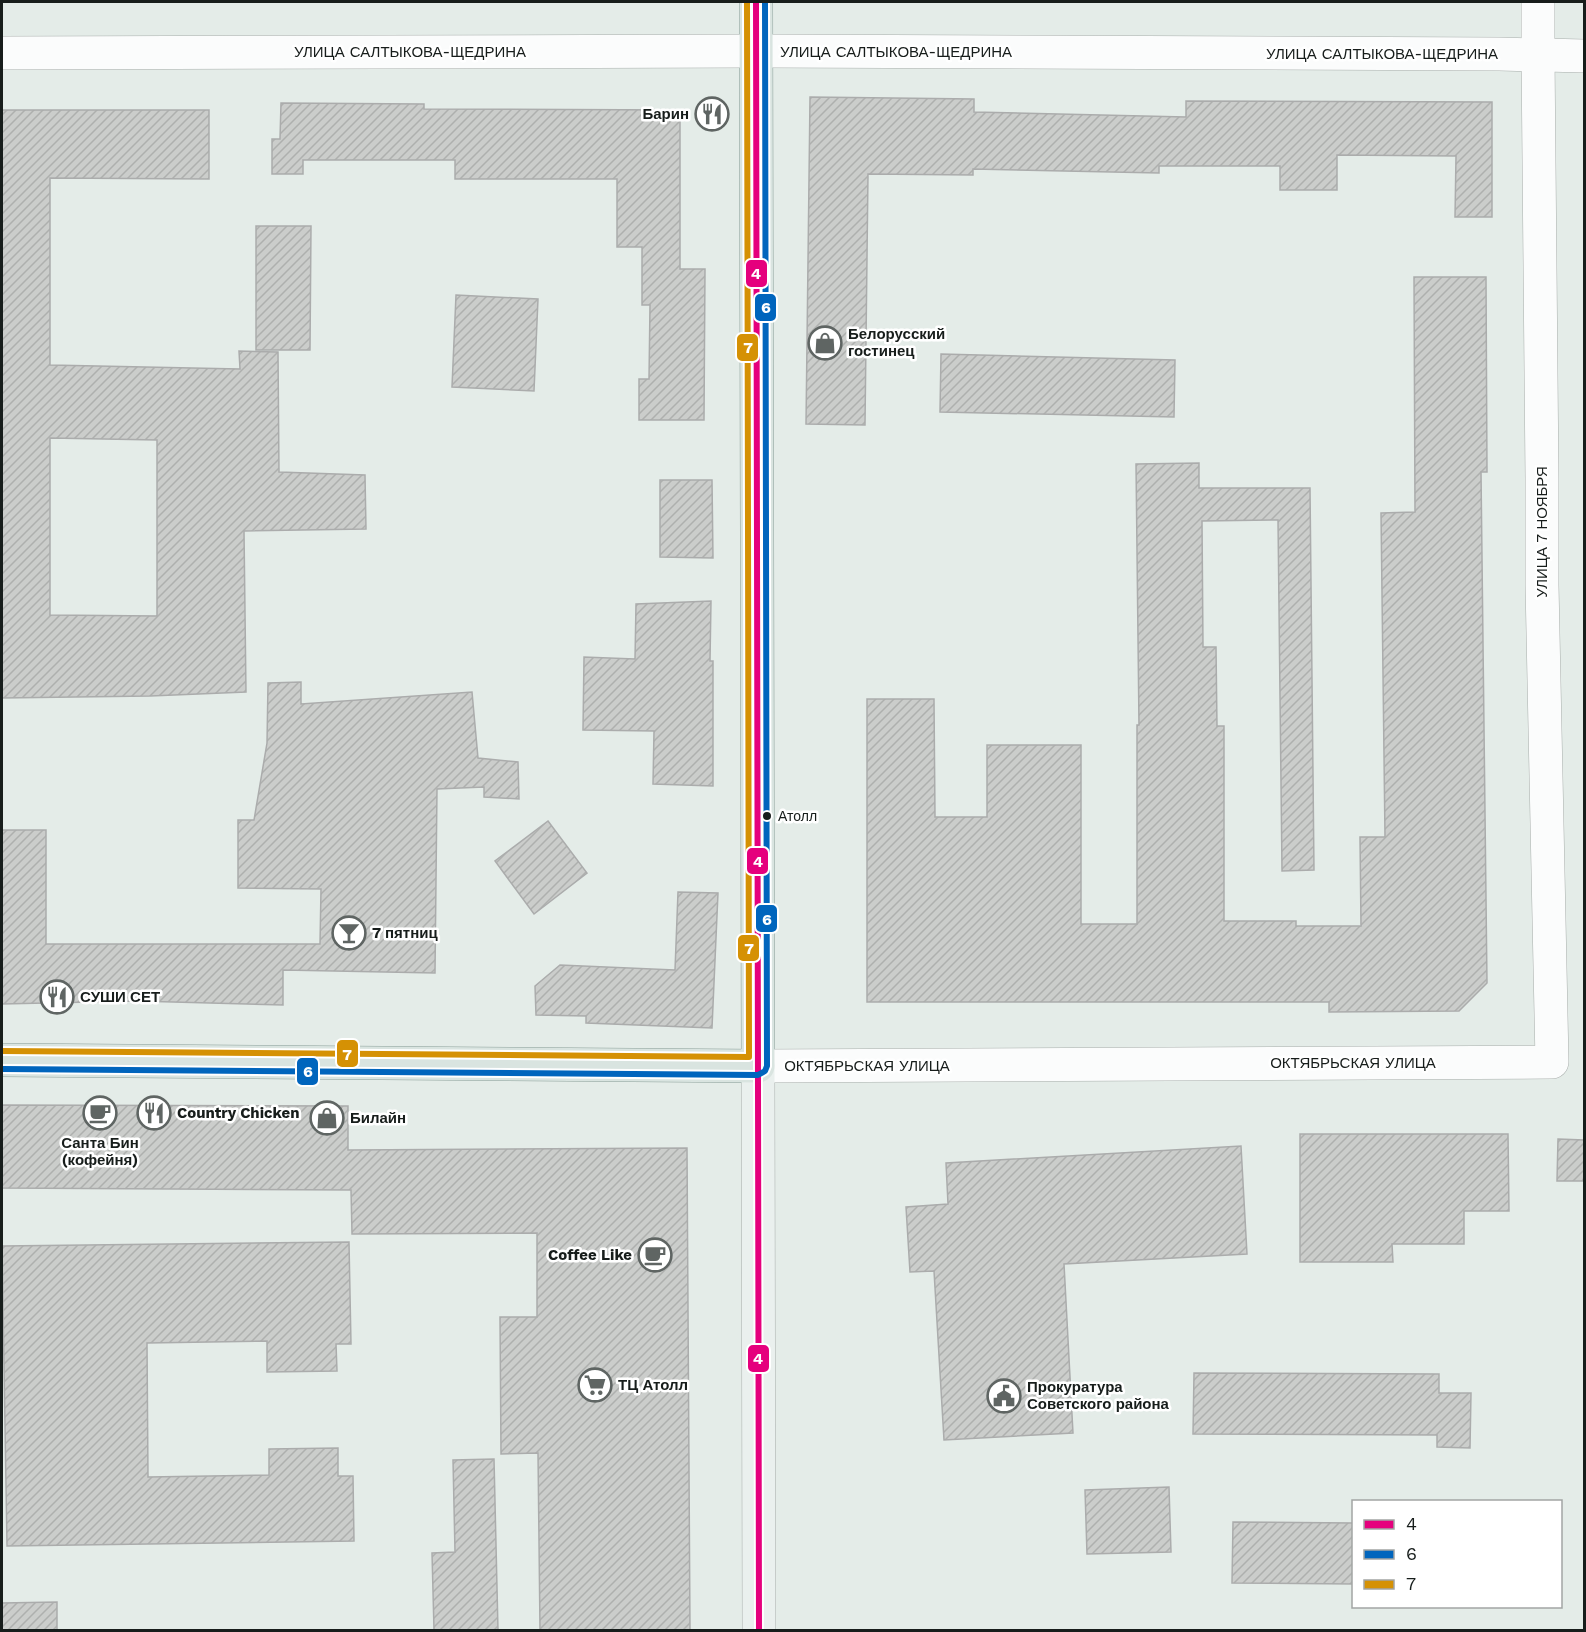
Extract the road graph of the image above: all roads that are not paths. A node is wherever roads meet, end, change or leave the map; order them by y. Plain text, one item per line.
1 (756, 2) edge
2 (1538, 2) edge
3 (755, 51) junction
4 (2, 53) edge
5 (1538, 56) junction
6 (1584, 56) edge
7 (2, 1060) edge
8 (1552, 1062) joint
9 (758, 1066) junction
10 (759, 1630) edge

1 - 3 main road
2 - 5 street, УЛИЦА 7 НОЯБРЯ
3 - 4 street, УЛИЦА САЛТЫКОВА-ЩЕДРИНА
3 - 5 street, УЛИЦА САЛТЫКОВА-ЩЕДРИНА
3 - 9 main road
5 - 6 street, УЛИЦА САЛТЫКОВА-ЩЕДРИНА
5 - 8 street, УЛИЦА 7 НОЯБРЯ
7 - 9 main road, ОКТЯБРЬСКАЯ УЛИЦА
8 - 9 street, ОКТЯБРЬСКАЯ УЛИЦА
9 - 10 main road

